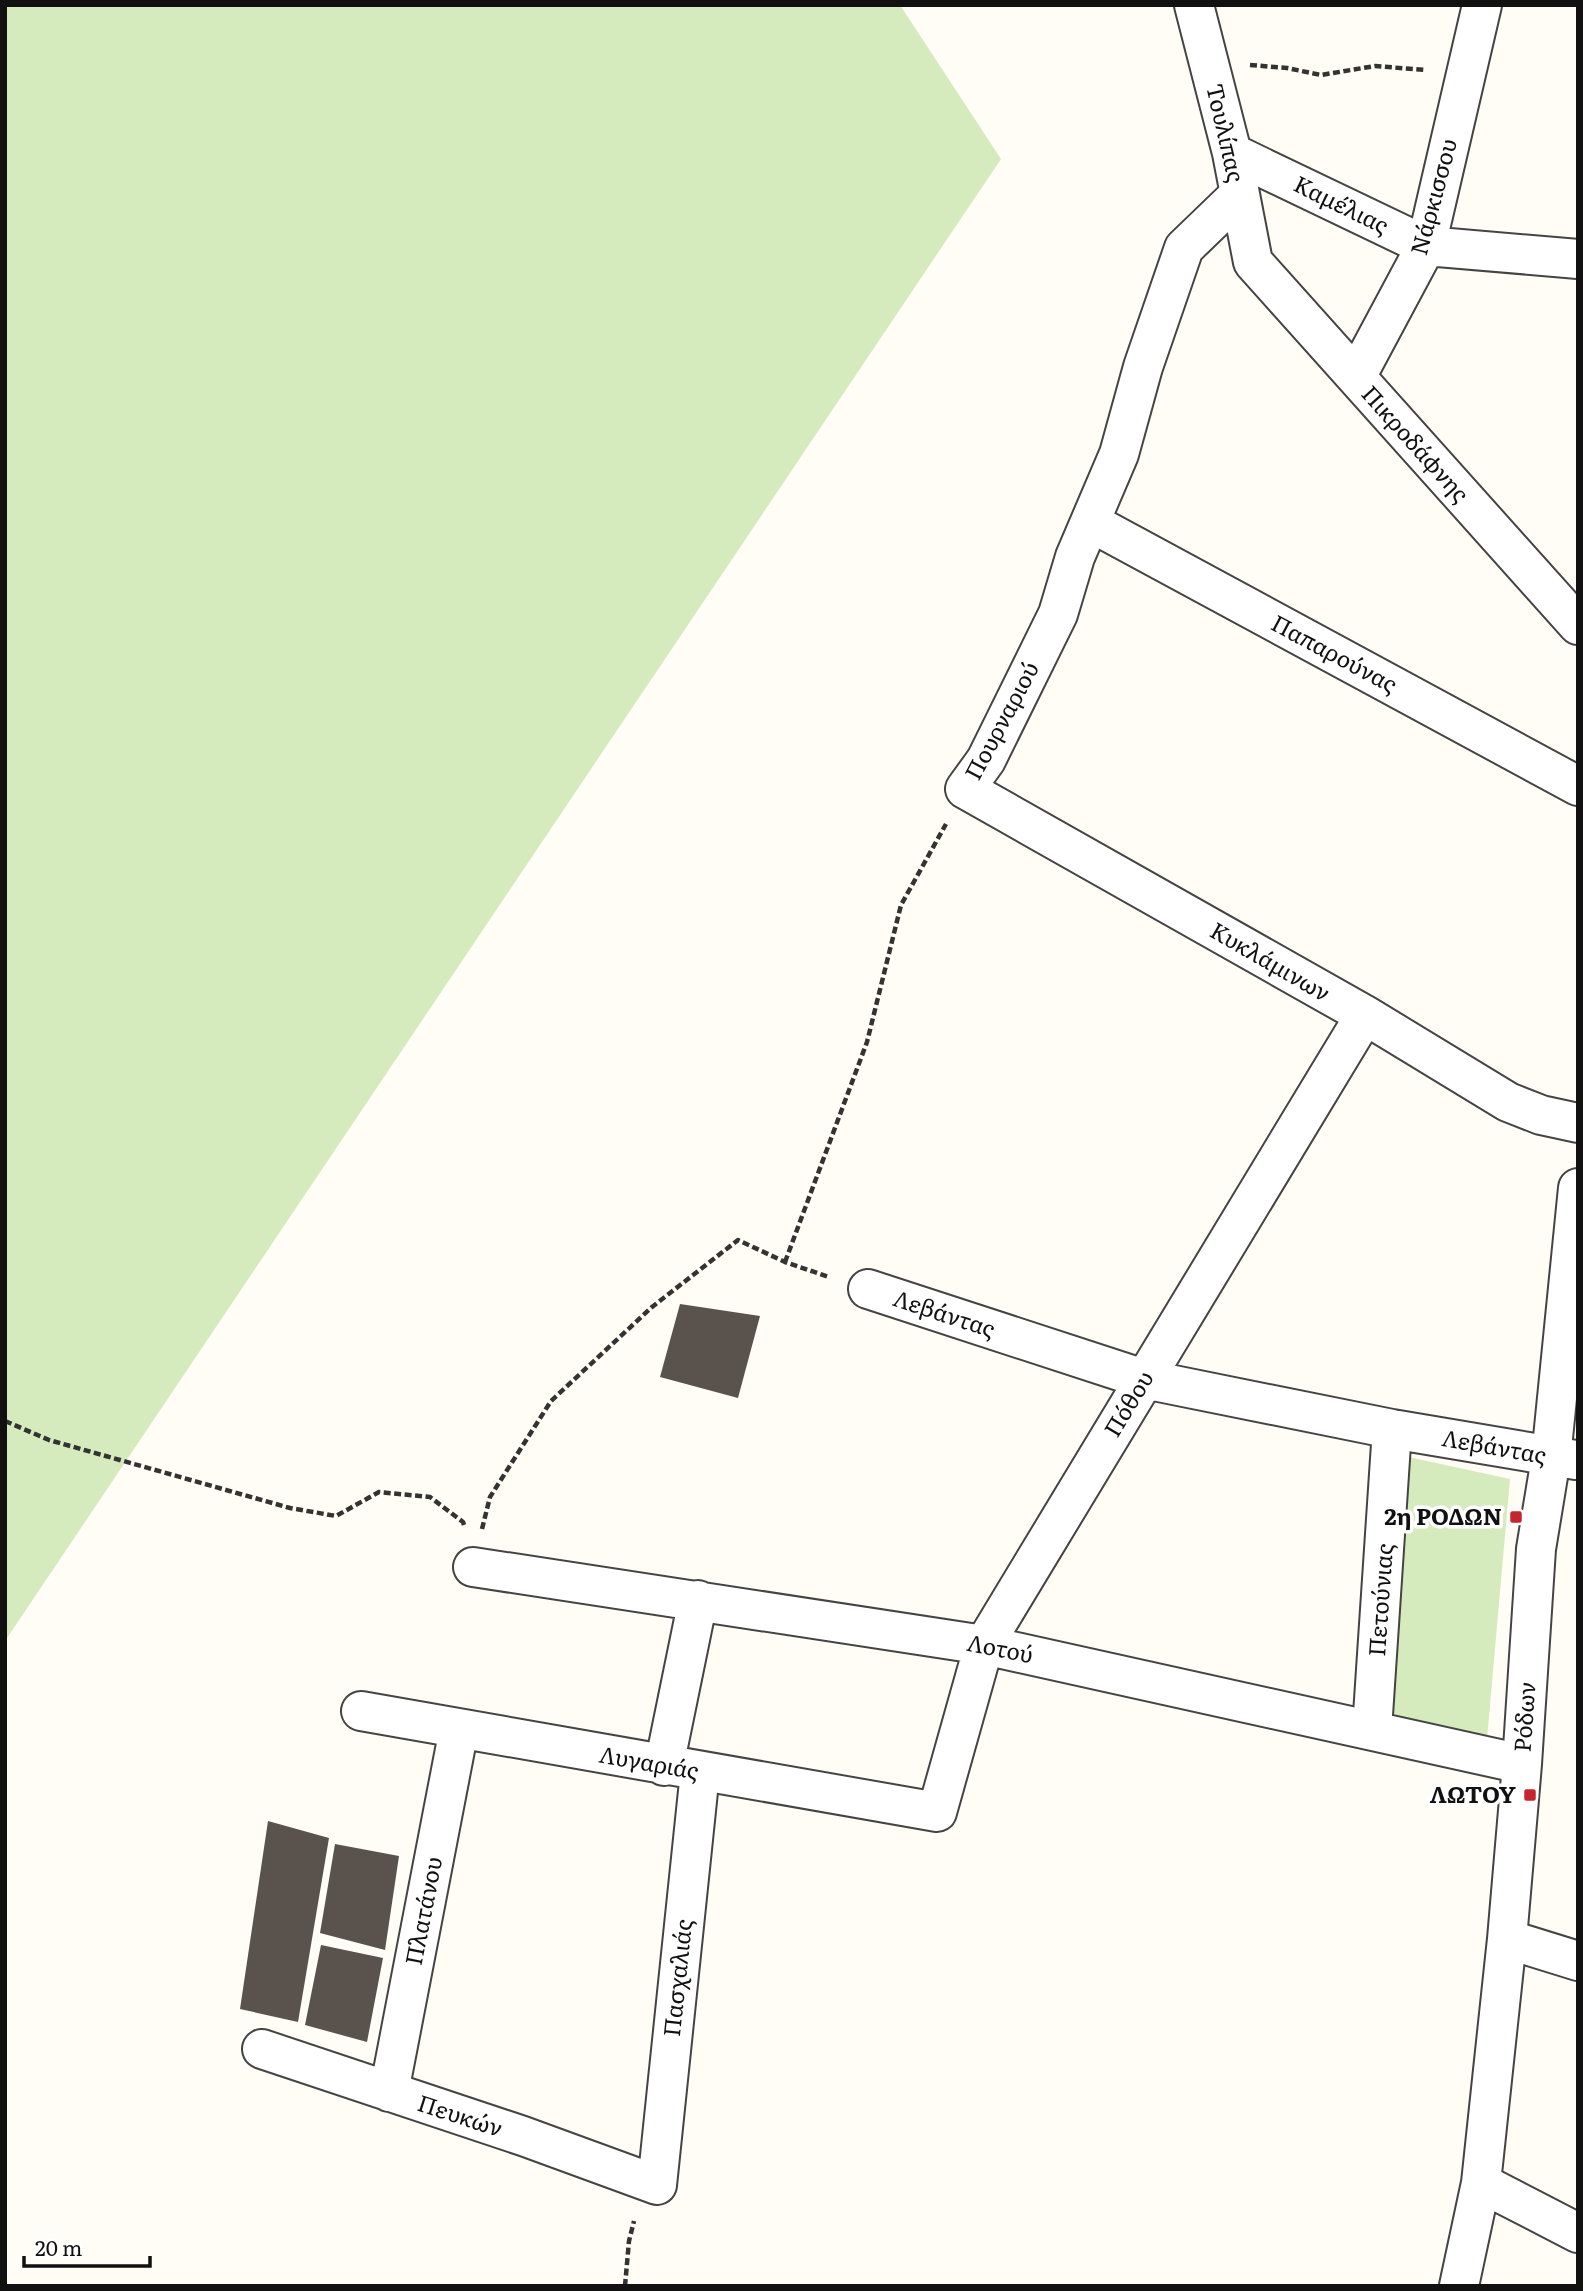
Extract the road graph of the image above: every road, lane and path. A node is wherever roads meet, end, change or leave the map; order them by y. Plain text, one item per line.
1 (1194, 5) edge
2 (1482, 5) edge
3 (1208, 58) junction
4 (1464, 79) junction
5 (1232, 153) junction
6 (1240, 194) junction
7 (1426, 246) junction
8 (1578, 259) edge
9 (1253, 262) joint
10 (1356, 377) junction
11 (1090, 522) junction
12 (1578, 625) edge
13 (1578, 786) edge
14 (965, 789) junction
15 (1365, 1015) junction
16 (1578, 1123) edge
17 (1578, 1188) edge
18 (785, 1262) junction
19 (868, 1289) joint
20 (1144, 1379) junction
21 (5, 1420) edge
22 (1392, 1429) junction
23 (1564, 1459) edge
24 (472, 1567) junction
25 (698, 1600) junction
26 (984, 1644) junction
27 (361, 1711) dead end
28 (459, 1729) junction
29 (1372, 1730) junction
30 (1522, 1763) junction
31 (682, 1769) junction
32 (936, 1812) joint
33 (1507, 1939) junction
34 (1578, 1961) edge
35 (262, 2049) dead end
36 (389, 2092) junction
37 (649, 2182) junction
38 (1482, 2183) junction
39 (1578, 2233) edge
40 (625, 2286) edge
41 (1459, 2286) edge

1 - 3 street, Τουλίπας
2 - 4 street, Νάρκισσου
3 - 4 path
3 - 5 street, Τουλίπας
4 - 7 street, Νάρκισσου
5 - 6 street, Τουλίπας
5 - 7 street, Καμέλιας
6 - 9 street, Τουλίπας
6 - 11 street, Πουρναριού
7 - 8 street, Καμέλιας
7 - 10 street, Νάρκισσου
9 - 10 street, Πικροδάφνης
10 - 12 street, Πικροδάφνης
11 - 13 street, Παπαρούνας
11 - 14 street, Πουρναριού
14 - 15 street, Κυκλάμινων
14 - 18 path, Πουρναριού
15 - 16 street, Κυκλάμινων
15 - 20 street, Πόθου
17 - 23 street, Ρόδων
18 - 19 path, Λεβάντας
18 - 24 path, Λεβάντας
19 - 20 street, Λεβάντας
20 - 22 street, Λεβάντας
20 - 26 street, Πόθου
21 - 24 path
22 - 23 street, Λεβάντας
22 - 29 street, Πετούνιας
23 - 30 street, Ρόδων
24 - 25 street, Λοτού
25 - 26 street, Λοτού
25 - 31 street, Πασχαλιάς
26 - 29 street, Λοτού
26 - 32 street, Πόθου
27 - 28 street, Λυγαριάς
28 - 31 street, Λυγαριάς
28 - 36 street, Πλατάνου
29 - 30 street, Λοτού
30 - 33 street, Ρόδων
31 - 32 street, Λυγαριάς
31 - 37 street, Πασχαλιάς
33 - 34 street
33 - 38 street, Ρόδων
35 - 36 street, Πευκών
36 - 37 street, Πευκών
37 - 40 path
38 - 39 street
38 - 41 street, Ρόδων

